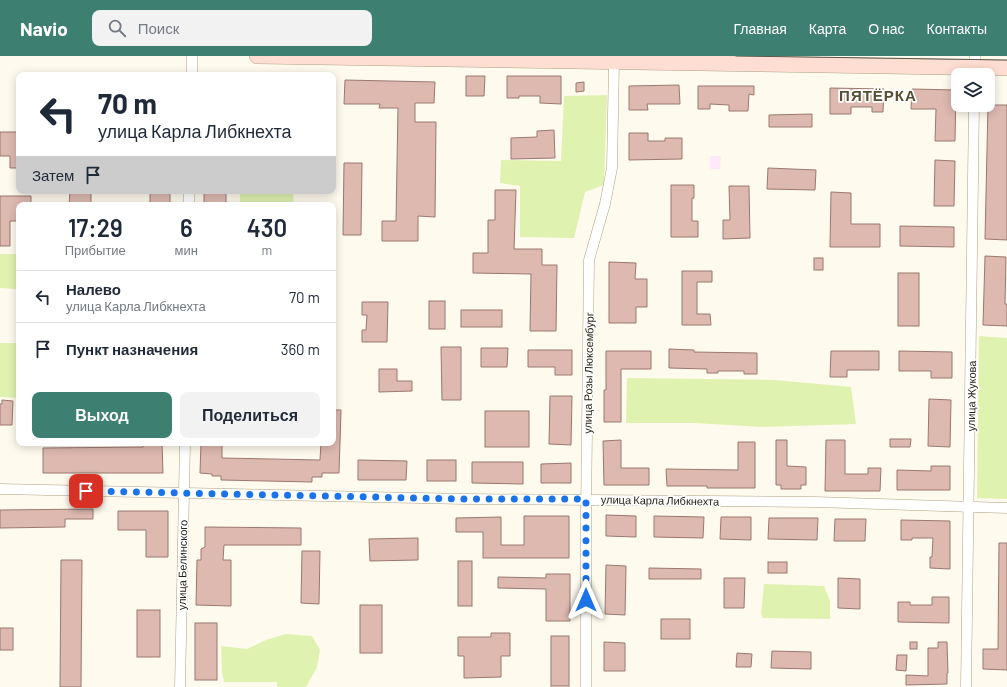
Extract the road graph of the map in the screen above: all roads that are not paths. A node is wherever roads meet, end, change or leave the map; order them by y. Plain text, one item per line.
1 (192, 56) edge
2 (258, 56) edge
3 (614, 62) junction
4 (975, 66) edge
5 (1007, 68) edge
6 (192, 72) edge
7 (974, 112) edge
8 (185, 446) edge
9 (0, 489) edge
10 (184, 492) junction
11 (586, 499) junction
12 (970, 507) junction
13 (1007, 508) edge
14 (180, 687) edge
15 (586, 687) edge
16 (966, 687) edge

1 - 6 street
2 - 3 main road
3 - 4 main road
3 - 11 street, улица Розы Люксембург
4 - 5 main road
7 - 12 street, улица Жукова
8 - 10 street, улица Белинского
9 - 10 street, улица Карла Либкнехта
10 - 11 street, улица Карла Либкнехта
10 - 14 street, улица Белинского
11 - 12 street, улица Карла Либкнехта
11 - 15 street, улица Розы Люксембург
12 - 13 street, улица Карла Либкнехта
12 - 16 street, улица Жукова

